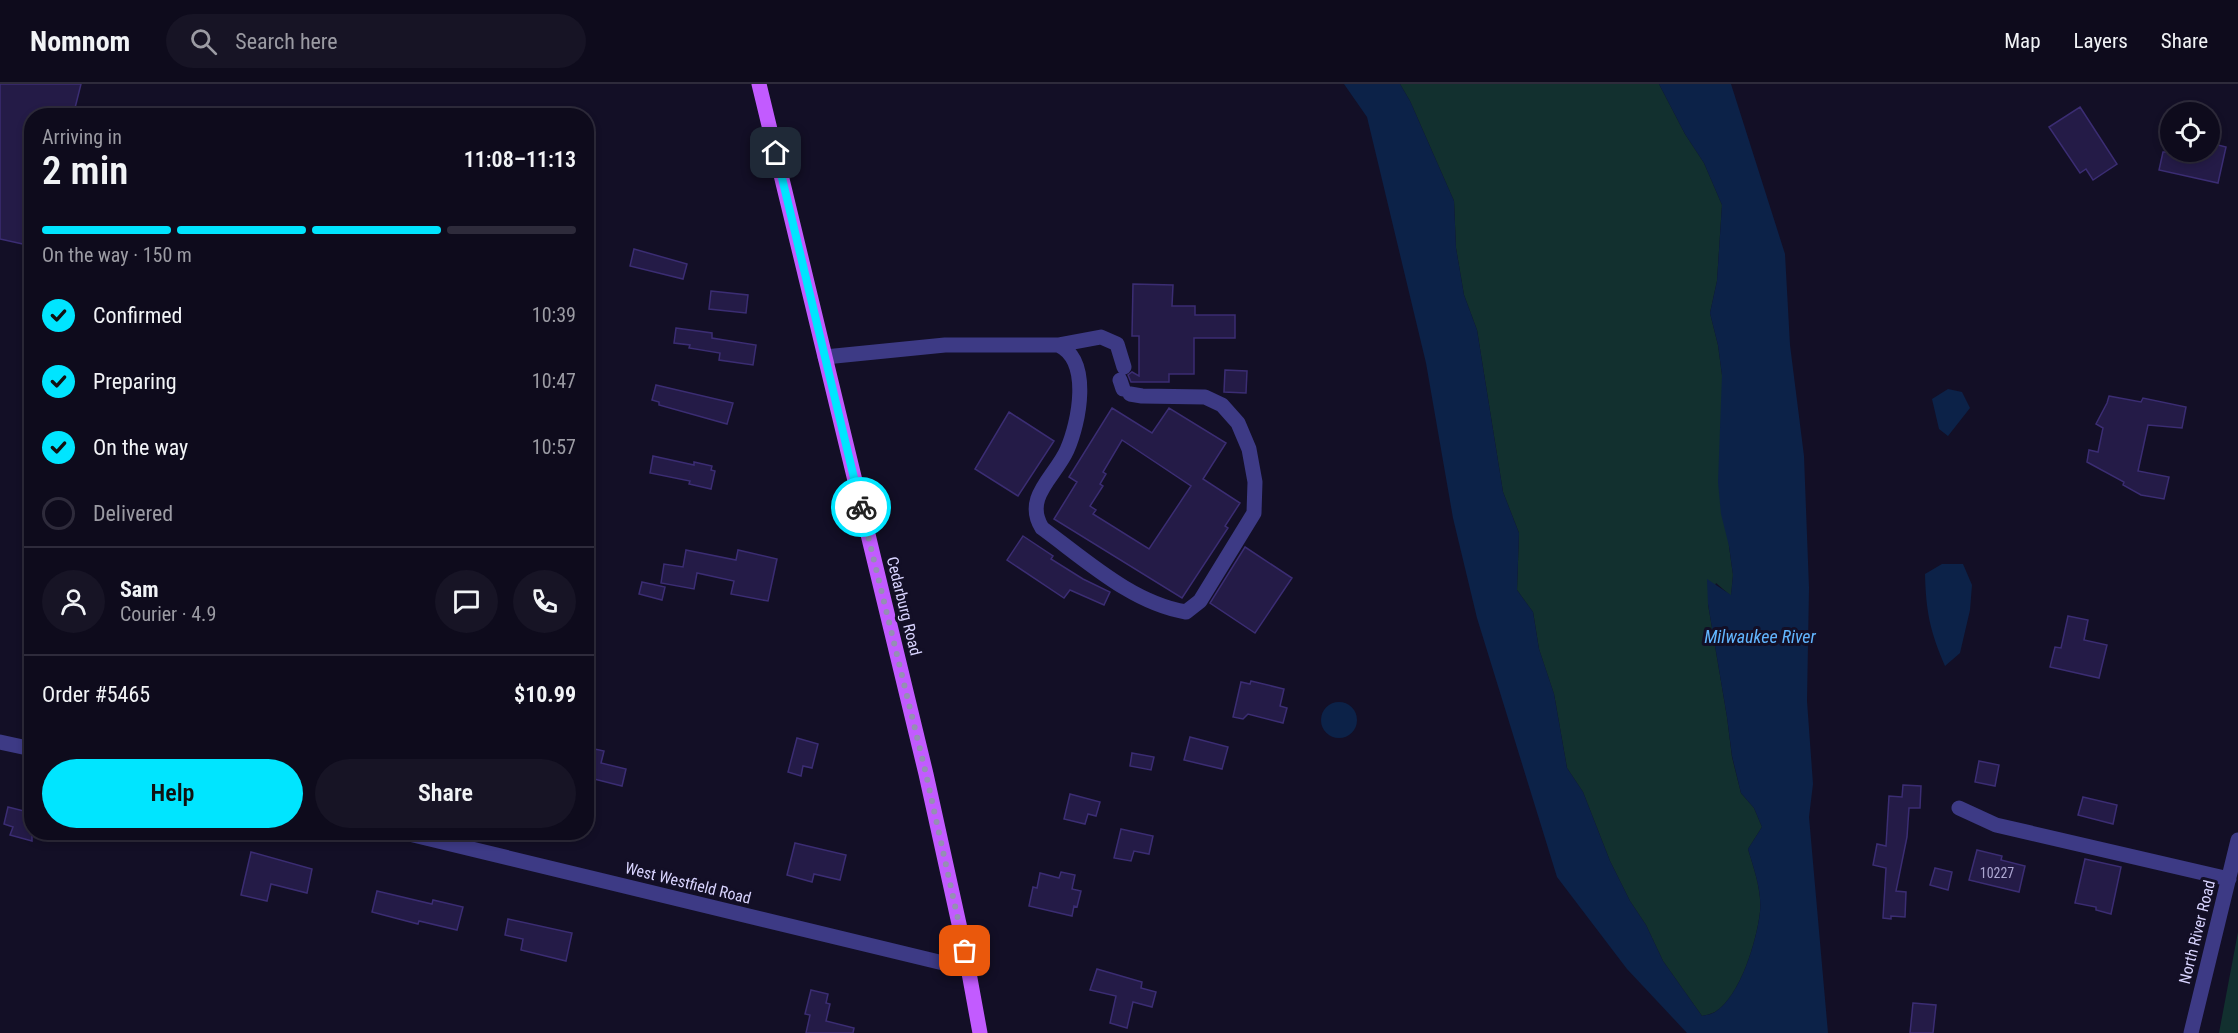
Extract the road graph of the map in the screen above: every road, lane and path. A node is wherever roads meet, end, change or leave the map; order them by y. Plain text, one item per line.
1 (759, 84) edge
2 (1058, 345) junction
3 (825, 357) junction
4 (0, 742) edge
5 (24, 747) edge
6 (1959, 808) dead end
7 (433, 840) edge
8 (2238, 840) edge
9 (2229, 879) junction
10 (968, 969) junction
11 (980, 1033) edge
12 (2191, 1033) edge

1 - 3 main road, Cedarburg Road
2 - 2 street
2 - 3 street
3 - 10 main road, Cedarburg Road
4 - 5 street
6 - 9 street
7 - 10 street, West Westfield Road
8 - 9 street, North River Road
9 - 12 street, North River Road
10 - 11 main road, Cedarburg Road

